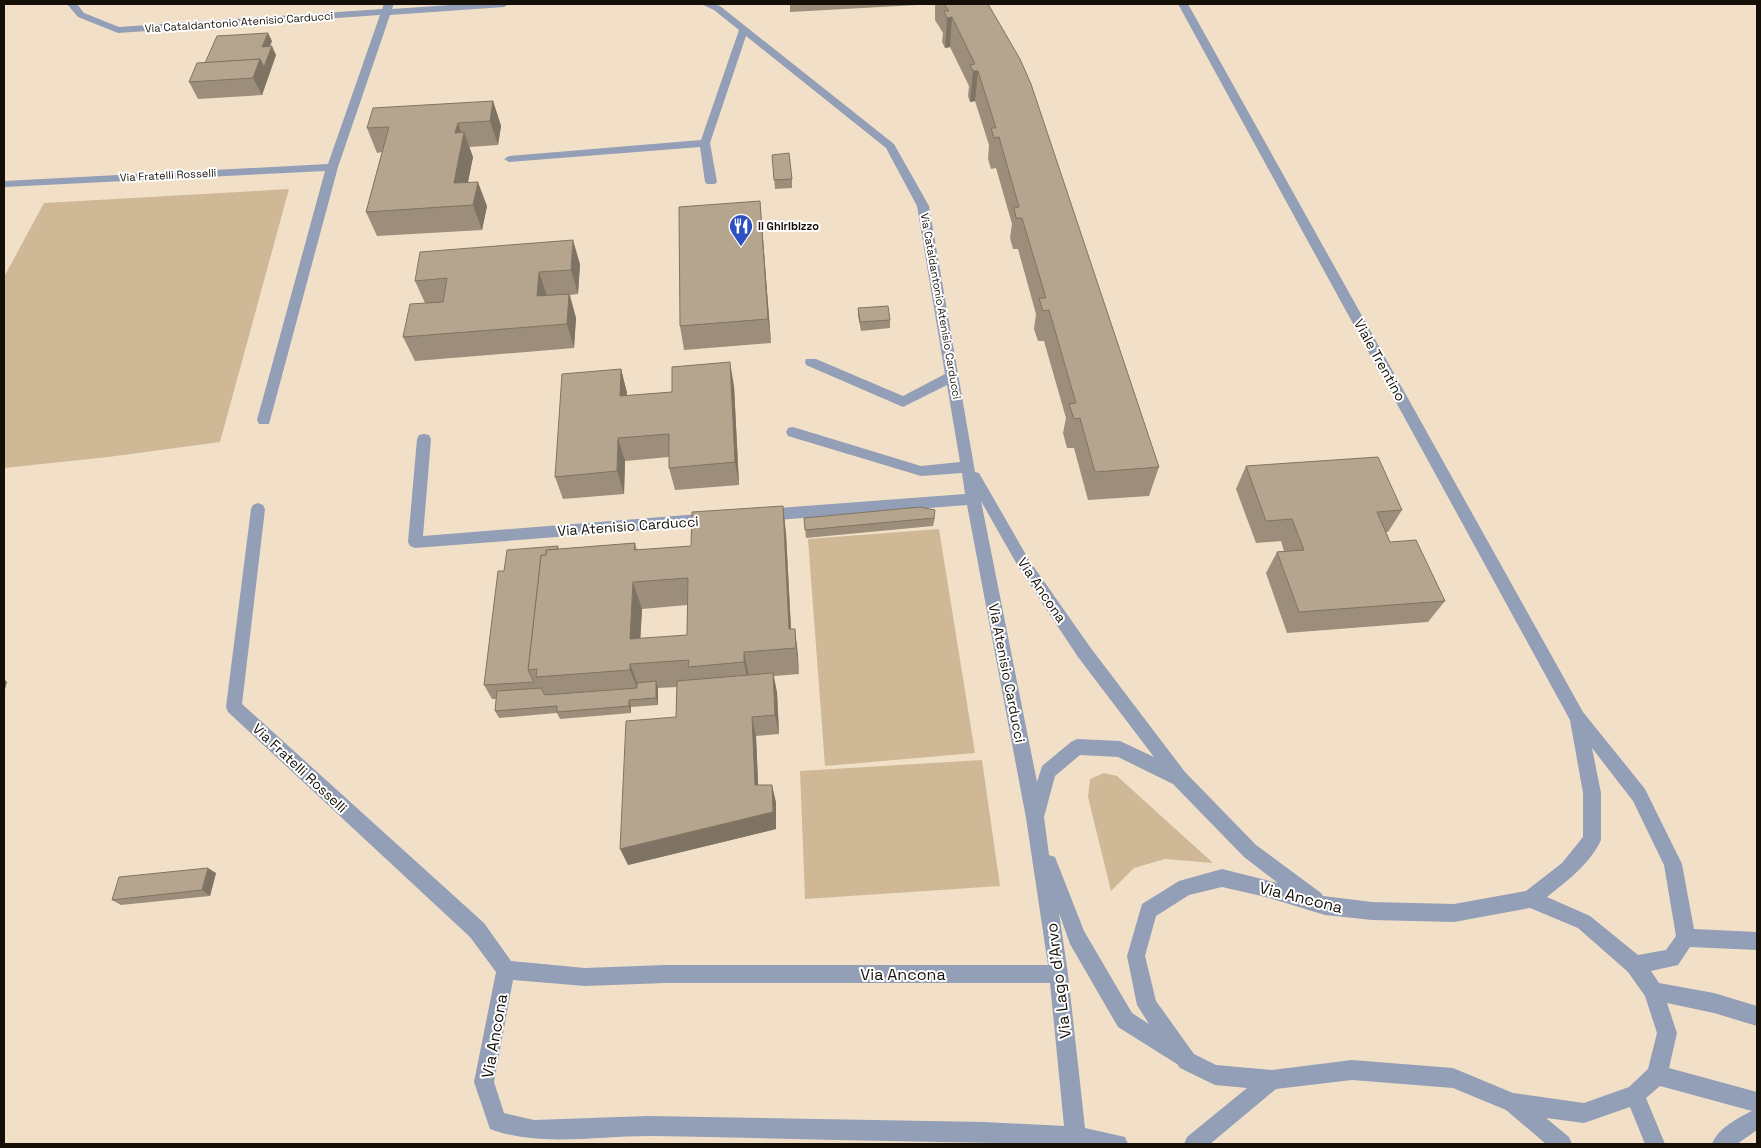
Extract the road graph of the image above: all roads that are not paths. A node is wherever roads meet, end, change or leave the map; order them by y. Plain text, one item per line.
1 (72, 4) edge
2 (504, 4) edge
3 (706, 4) edge
4 (1183, 4) edge
5 (388, 8) edge
6 (744, 29) junction
7 (705, 143) junction
8 (509, 159) dead end
9 (332, 166) junction
10 (711, 182) dead end
11 (4, 184) edge
12 (811, 362) dead end
13 (953, 376) junction
14 (264, 420) dead end
15 (792, 432) dead end
16 (424, 439) dead end
17 (968, 467) junction
18 (973, 499) junction
19 (258, 510) dead end
20 (754, 516) edge
21 (724, 518) edge
22 (1577, 717) junction
23 (1179, 778) junction
24 (1035, 818) junction
25 (1530, 899) junction
26 (1325, 906) junction
27 (1686, 938) junction
28 (1757, 941) edge
29 (1635, 965) junction
30 (506, 970) junction
31 (1059, 974) junction
32 (1653, 990) junction
33 (1757, 1016) edge
34 (1186, 1060) junction
35 (1657, 1075) junction
36 (1272, 1080) junction
37 (1635, 1094) junction
38 (1757, 1102) edge
39 (1513, 1103) junction
40 (1757, 1119) edge
41 (1075, 1141) edge
42 (1118, 1144) edge
43 (1194, 1144) edge
44 (1562, 1144) edge
45 (1655, 1144) edge
46 (1722, 1144) edge

1 - 5 street, Via Cataldantonio Atenisio Carducci
2 - 5 street, Via Cataldantonio Atenisio Carducci
3 - 6 street, Via Cataldantonio Atenisio Carducci
4 - 22 street, Viale Trentino
5 - 9 street
6 - 7 street
6 - 13 street, Via Cataldantonio Atenisio Carducci
7 - 8 street
7 - 10 street
9 - 11 street, Via Fratelli Rosselli
9 - 14 street
12 - 13 street
13 - 17 street, Via Cataldantonio Atenisio Carducci
15 - 17 street
16 - 21 street, Via Atenisio Carducci
17 - 18 street, Via Atenisio Carducci
17 - 23 street, Via Ancona
18 - 20 street
18 - 24 street, Via Atenisio Carducci
19 - 30 street, Via Fratelli Rosselli
22 - 25 street, Viale Trentino
22 - 27 street, Viale Trentino
23 - 24 street
23 - 26 street
24 - 31 street, Via Lago d'Arvo
24 - 34 street
25 - 26 street, Via Ancona
25 - 29 street
26 - 34 street, Via Ancona
27 - 28 street
27 - 29 street
29 - 32 street
30 - 31 street, Via Ancona
30 - 41 street, Via Ancona
31 - 41 street, Via Lago d'Arvo
32 - 33 street
32 - 35 street
34 - 36 street, Via Ancona
35 - 37 street, Via Ancona
35 - 38 street
36 - 39 street, Via Ancona
36 - 43 street
37 - 39 street, Via Ancona
37 - 45 street
39 - 44 street
40 - 46 street
41 - 42 street, Via Ancona

